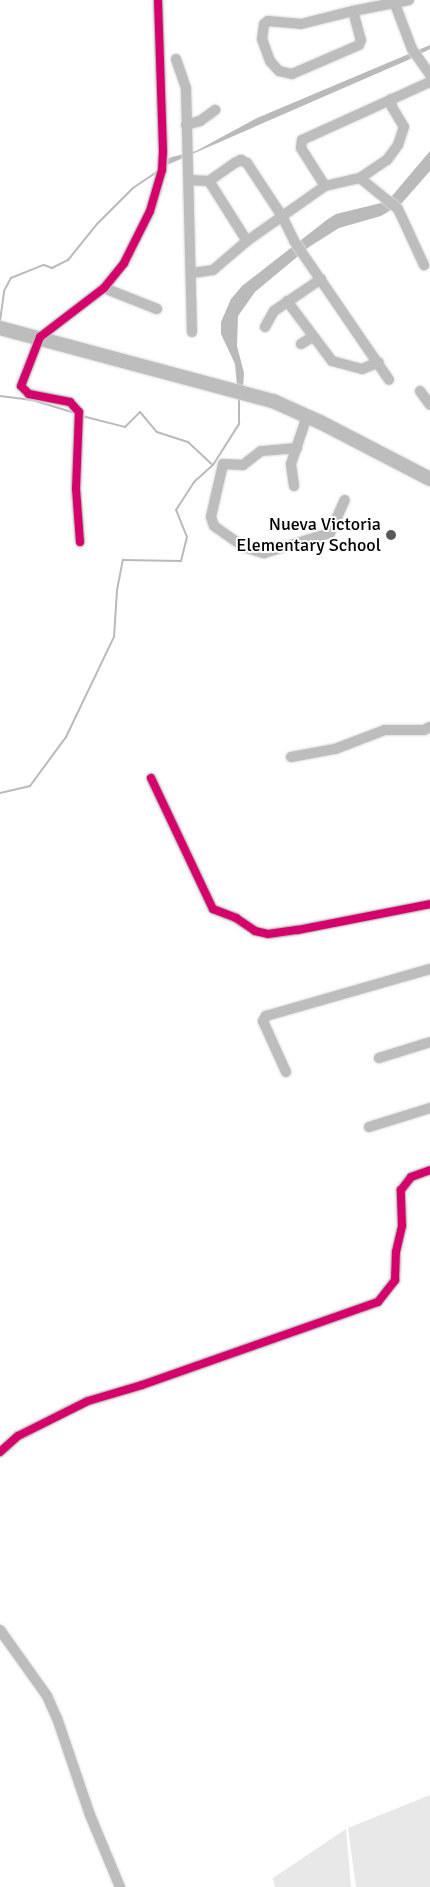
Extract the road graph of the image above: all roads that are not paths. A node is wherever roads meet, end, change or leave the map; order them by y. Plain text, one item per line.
1 (158, 0) edge
2 (397, 2) edge
3 (353, 11) junction
4 (176, 59) dead end
5 (430, 75) edge
6 (430, 82) edge
7 (391, 99) junction
8 (215, 110) dead end
9 (186, 125) junction
10 (360, 178) junction
11 (189, 180) junction
12 (209, 181) junction
13 (325, 186) junction
14 (282, 216) junction
15 (247, 241) junction
16 (424, 265) dead end
17 (192, 273) junction
18 (321, 279) junction
19 (104, 288) junction
20 (287, 301) junction
21 (157, 309) dead end
22 (265, 327) dead end
23 (1, 329) edge
24 (192, 332) dead end
25 (40, 337) junction
26 (312, 337) junction
27 (301, 344) dead end
28 (379, 362) junction
29 (389, 380) dead end
30 (420, 391) dead end
31 (430, 405) edge
32 (307, 416) junction
33 (297, 448) junction
34 (430, 479) edge
35 (294, 486) dead end
36 (345, 500) dead end
37 (80, 542) dead end
38 (430, 727) edge
39 (291, 757) dead end
40 (151, 778) dead end
41 (430, 904) edge
42 (430, 969) edge
43 (430, 1042) edge
44 (379, 1058) dead end
45 (286, 1072) dead end
46 (430, 1108) edge
47 (369, 1127) dead end
48 (430, 1170) edge
49 (0, 1452) edge
50 (0, 1630) edge
51 (120, 1887) edge

1 - 19 street
2 - 3 street
2 - 5 street
3 - 3 street
4 - 9 street
6 - 7 street
7 - 10 street
7 - 13 street
8 - 9 street
9 - 11 street
10 - 13 street
10 - 16 street
11 - 12 street
11 - 17 street
12 - 14 street
12 - 15 street
13 - 14 street
14 - 15 street
14 - 18 street
15 - 17 street
17 - 24 street
18 - 20 street
18 - 28 street
19 - 21 street
19 - 25 street
20 - 22 street
20 - 26 street
23 - 25 main road
25 - 32 main road
25 - 37 street
26 - 27 street
26 - 28 street
28 - 29 street
30 - 31 street
32 - 33 street
32 - 34 main road
33 - 35 street
33 - 36 street
38 - 39 street
40 - 41 street
42 - 45 street
43 - 44 street
46 - 47 street
48 - 49 street
50 - 51 street

